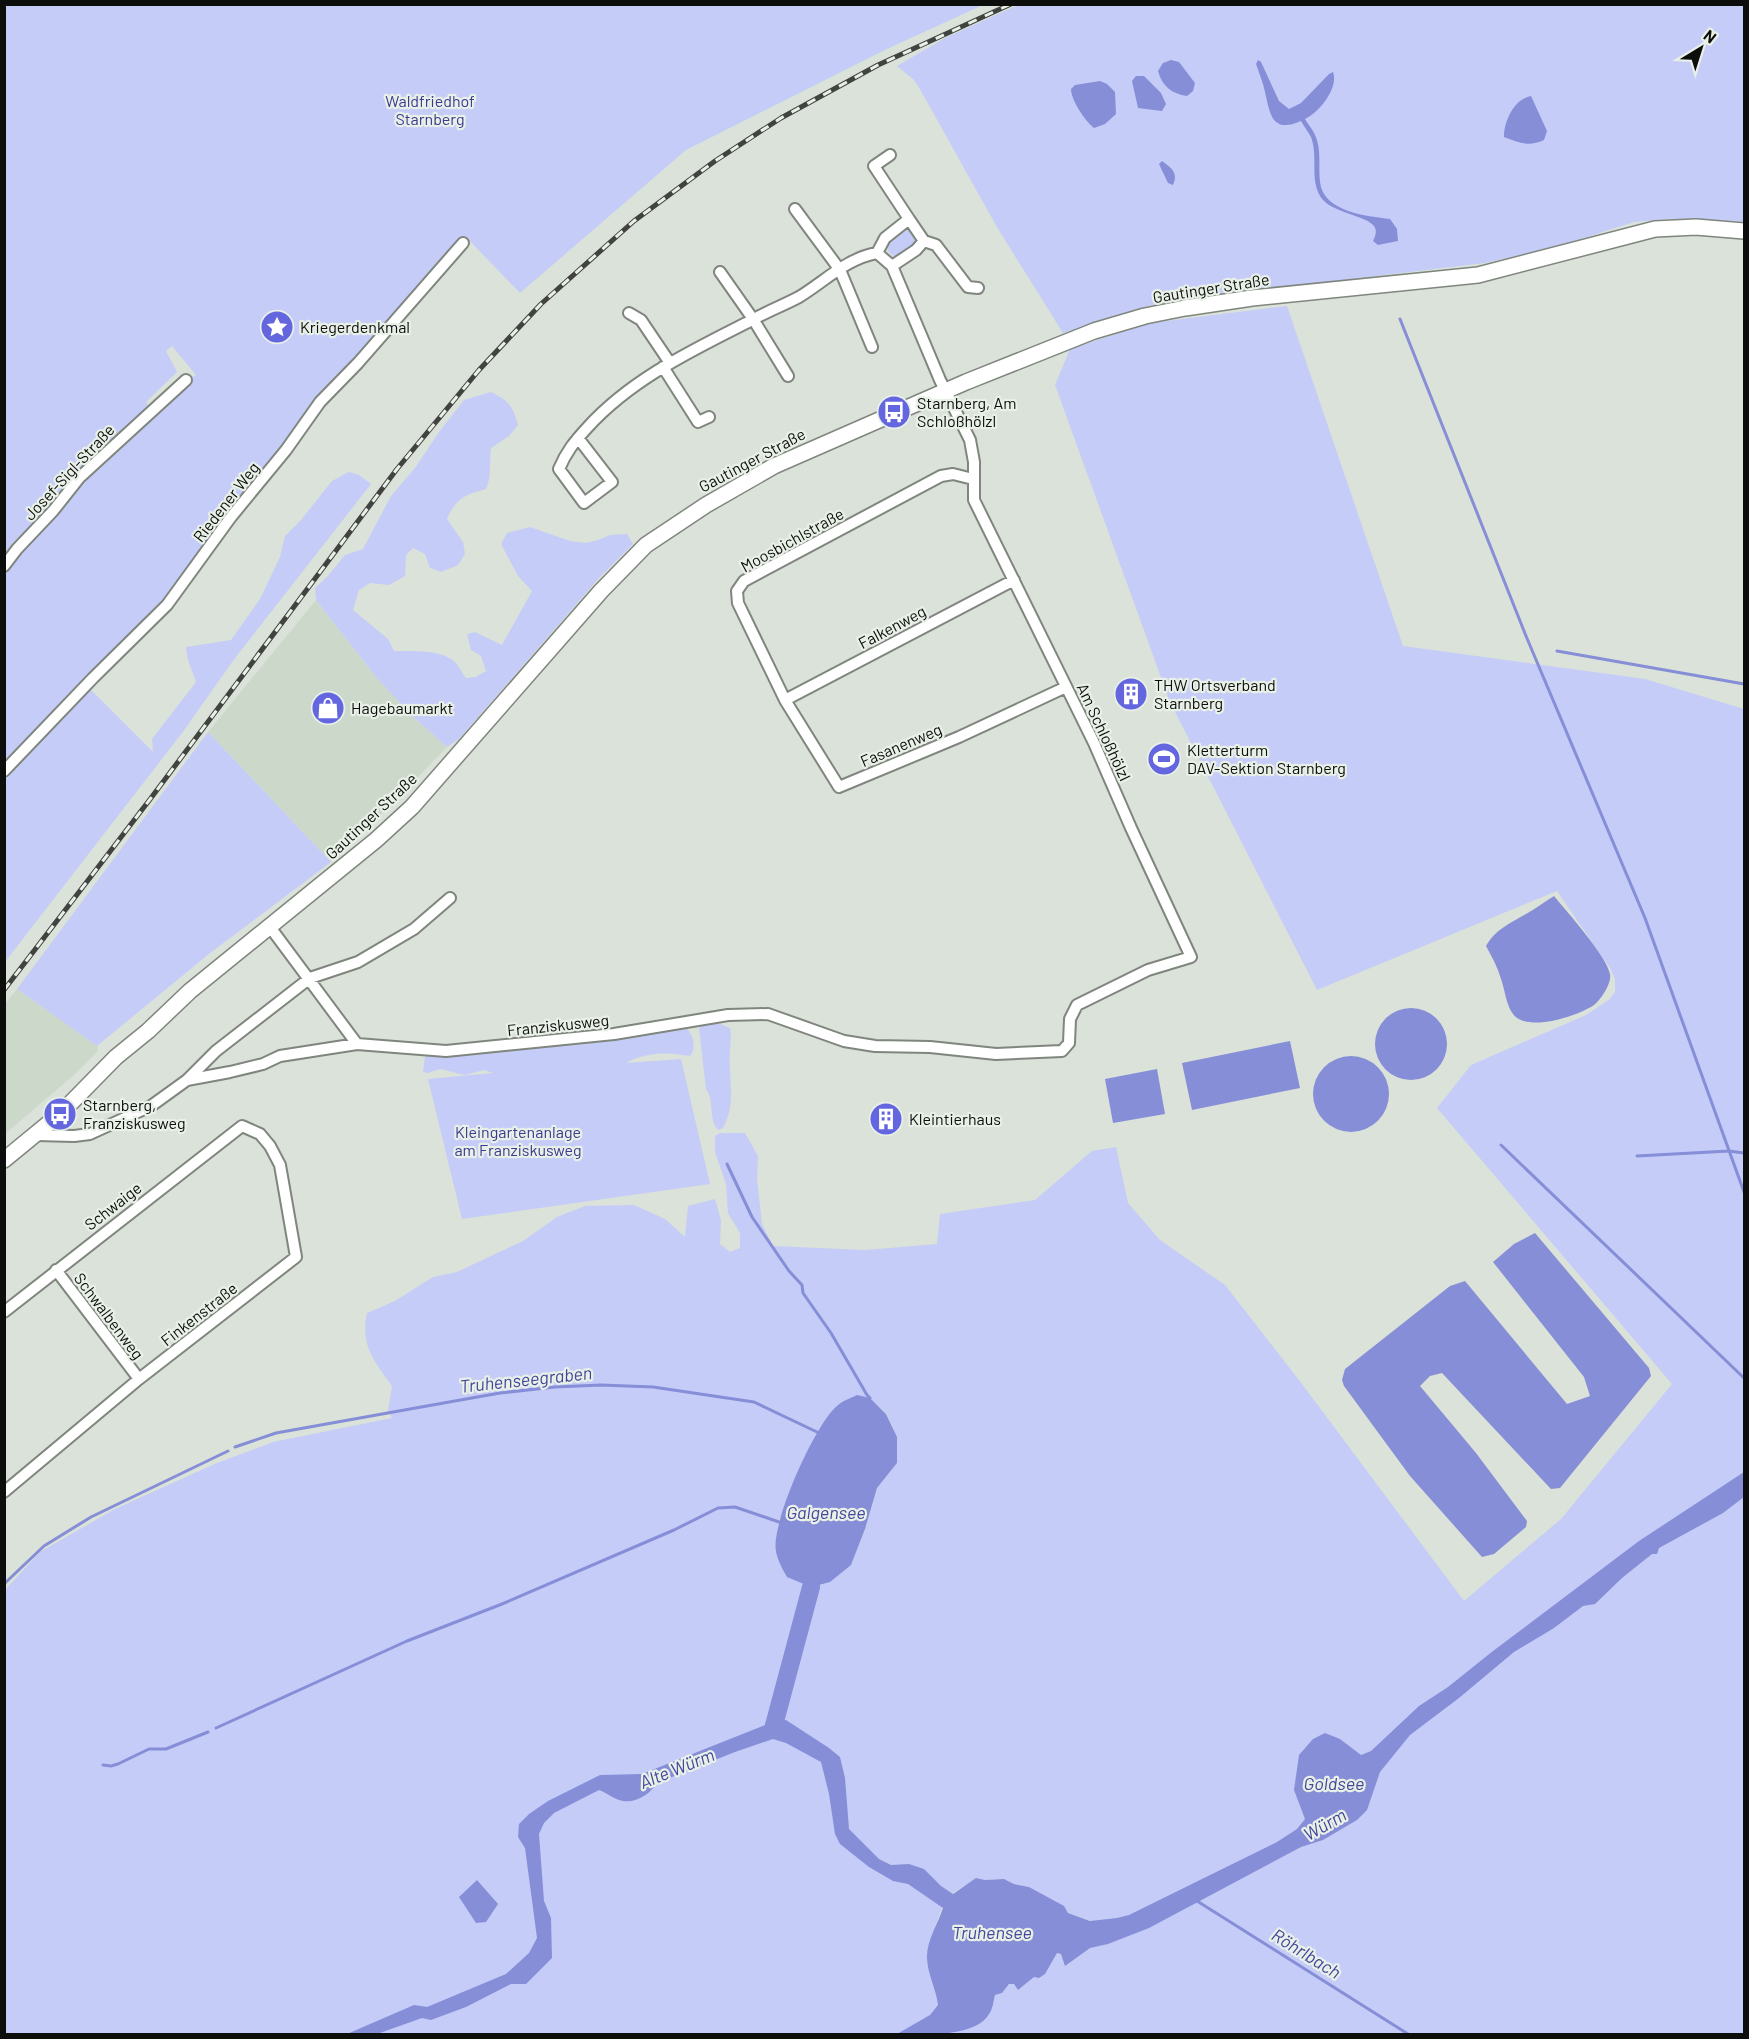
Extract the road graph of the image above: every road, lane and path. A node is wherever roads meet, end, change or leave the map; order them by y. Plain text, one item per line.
1 (890, 155) dead end
2 (795, 209) dead end
3 (909, 219) junction
4 (1744, 231) edge
5 (924, 242) junction
6 (463, 243) dead end
7 (877, 253) junction
8 (892, 266) junction
9 (840, 270) junction
10 (720, 272) dead end
11 (978, 288) dead end
12 (629, 313) dead end
13 (753, 319) junction
14 (872, 347) dead end
15 (667, 365) junction
16 (788, 376) dead end
17 (186, 380) dead end
18 (945, 391) junction
19 (709, 417) dead end
20 (578, 438) junction
21 (973, 478) junction
22 (4, 566) edge
23 (1014, 580) junction
24 (1066, 687) junction
25 (785, 700) junction
26 (4, 771) edge
27 (450, 898) dead end
28 (270, 927) junction
29 (310, 978) junction
30 (1070, 1019) joint
31 (357, 1044) junction
32 (187, 1080) junction
33 (242, 1126) joint
34 (36, 1135) junction
35 (4, 1160) edge
36 (56, 1270) junction
37 (5, 1312) edge
38 (139, 1379) junction
39 (4, 1492) edge

1 - 3 street
2 - 9 street
3 - 5 street
3 - 7 street
4 - 18 main road, Gautinger Straße
5 - 8 street
5 - 11 street
6 - 26 street, Riedener Weg
7 - 8 street
7 - 9 street
8 - 18 street, Am Schloßhölzl
9 - 13 street
9 - 14 street
10 - 13 street
12 - 15 street
13 - 15 street
13 - 16 street
15 - 19 street
15 - 20 street
17 - 22 street, Josef-Sigl-Straße
18 - 21 street, Am Schloßhölzl
18 - 28 main road, Gautinger Straße
20 - 20 street
21 - 23 street, Am Schloßhölzl
21 - 25 street, Moosbichlstraße
23 - 24 street, Am Schloßhölzl
23 - 25 street, Falkenweg
24 - 25 street, Fasanenweg
24 - 30 street, Am Schloßhölzl
27 - 29 street
28 - 29 street
28 - 34 main road, Gautinger Straße
29 - 31 street
29 - 32 street
30 - 31 street, Franziskusweg
31 - 32 street, Franziskusweg
32 - 34 street, Franziskusweg
33 - 36 street, Schwaige
33 - 38 street, Finkenstraße
34 - 35 main road, Gautinger Straße
36 - 37 street, Schwaige
36 - 38 street, Schwalbenweg
38 - 39 street, Finkenstraße

